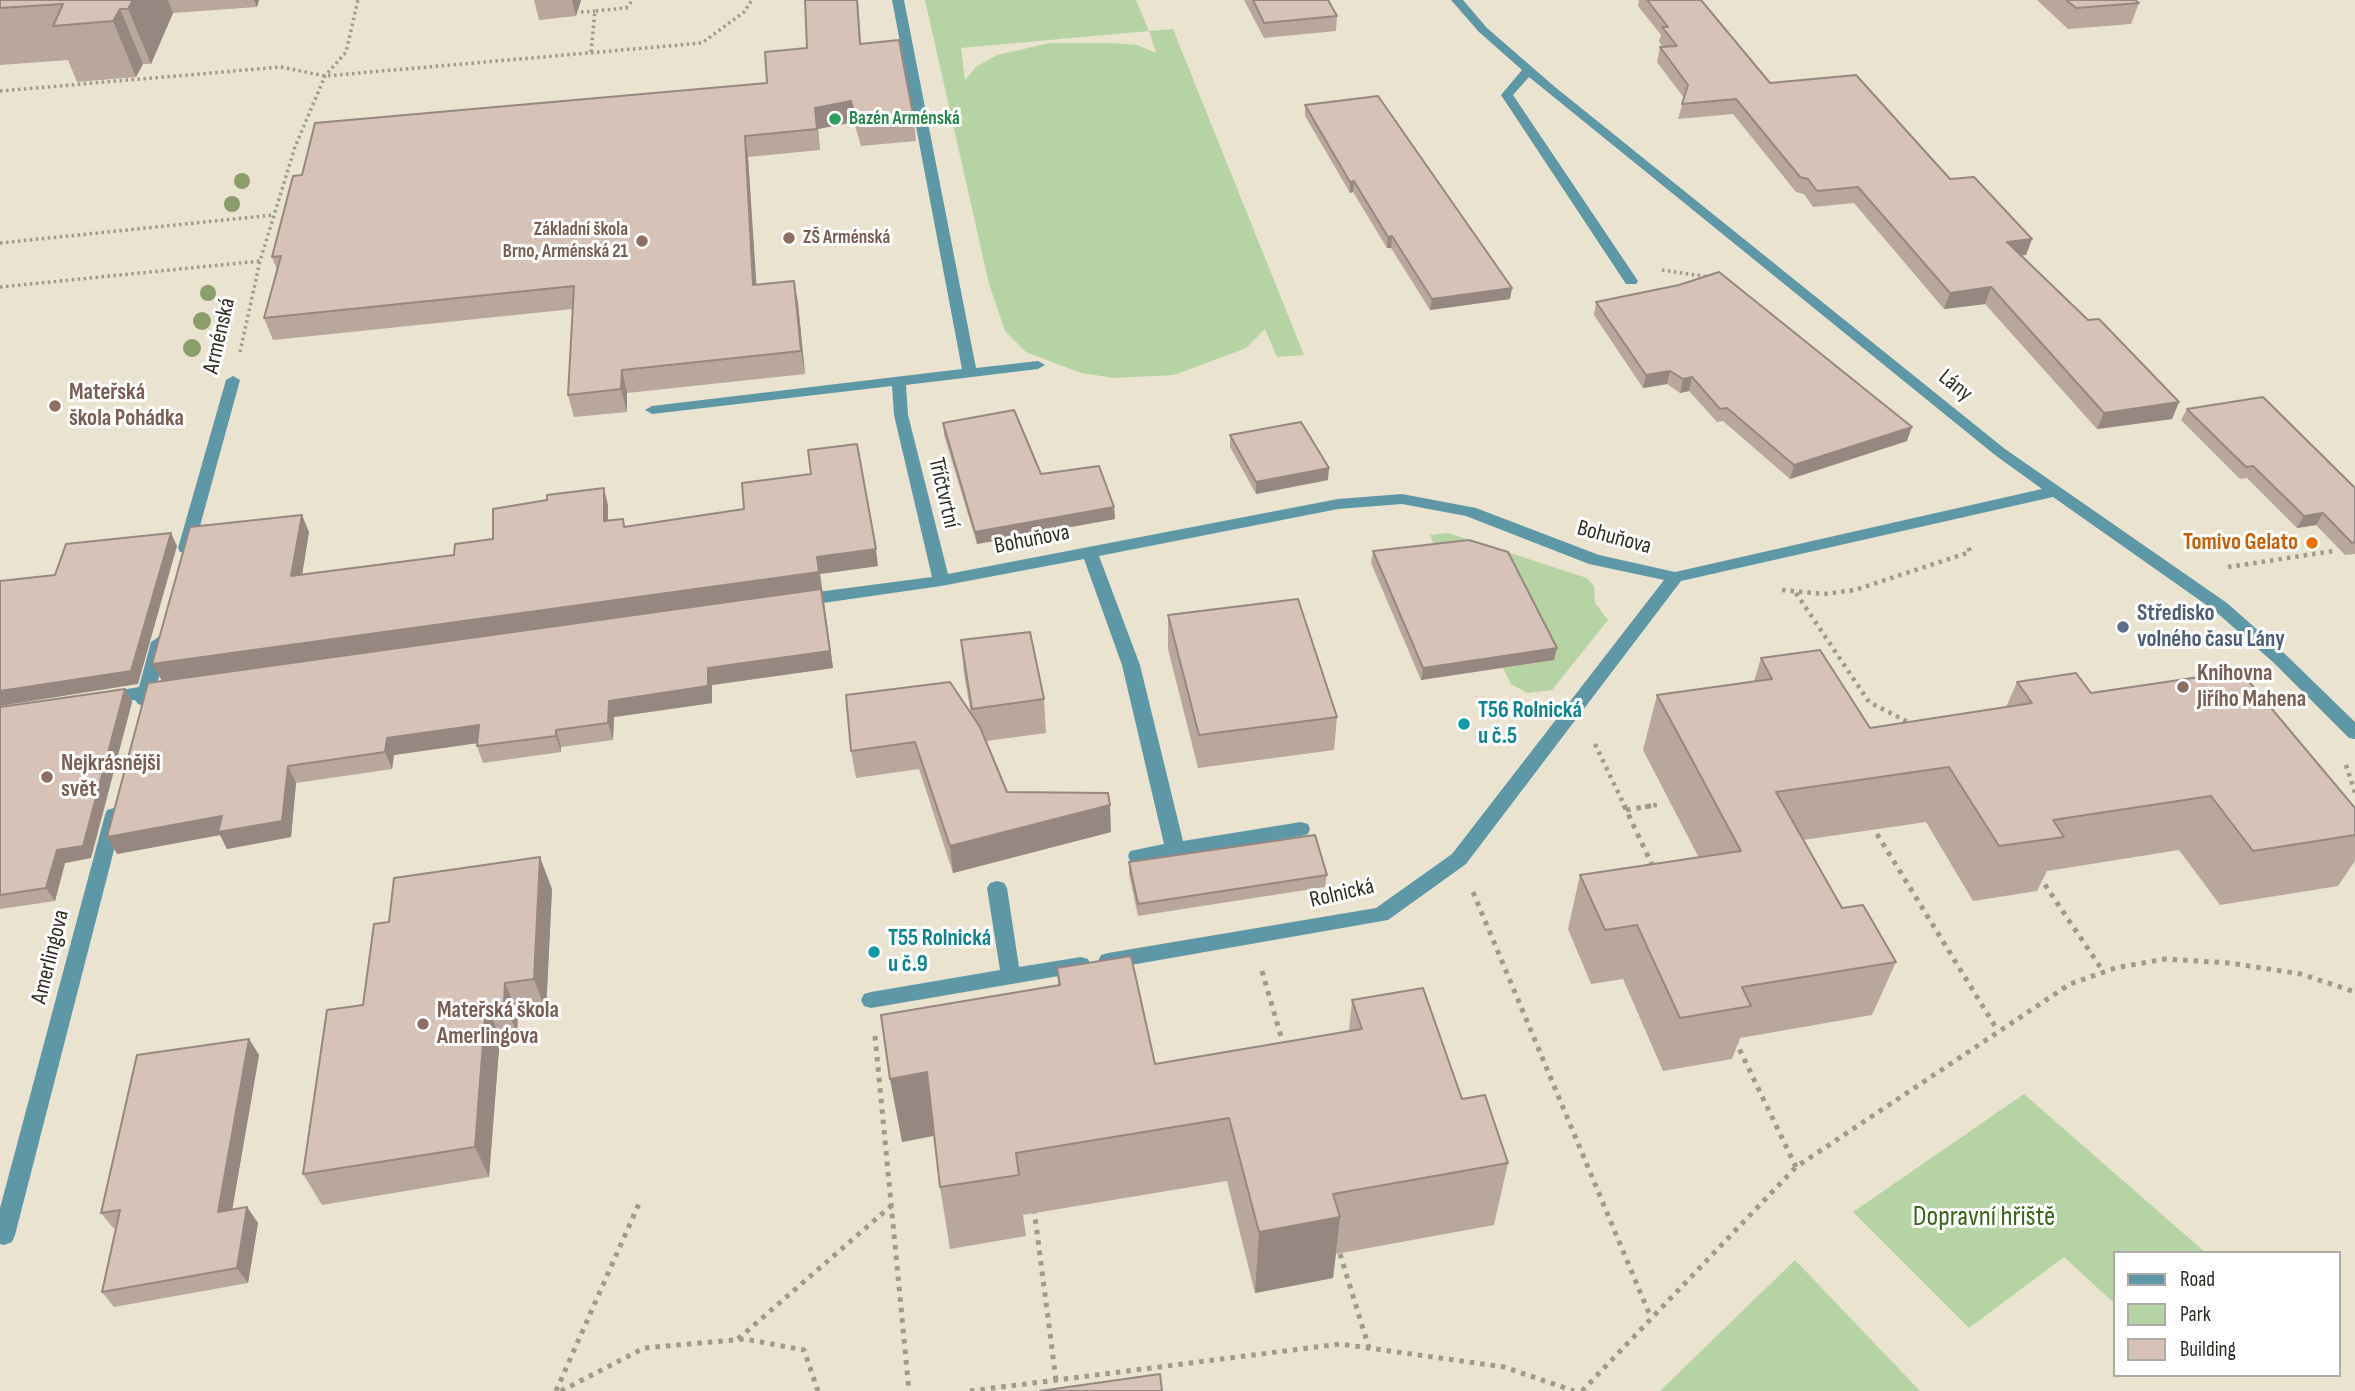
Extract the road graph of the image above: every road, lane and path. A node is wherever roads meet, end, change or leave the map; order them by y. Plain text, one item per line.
1 (358, 0) edge
2 (633, 0) edge
3 (752, 0) edge
4 (898, 0) edge
5 (1457, 0) edge
6 (595, 11) junction
7 (582, 12) dead end
8 (591, 52) junction
9 (1528, 70) junction
10 (325, 76) junction
11 (0, 91) edge
12 (274, 215) junction
13 (0, 243) edge
14 (260, 261) junction
15 (1629, 278) joint
16 (1714, 278) edge
17 (0, 287) edge
18 (1038, 365) dead end
19 (970, 373) junction
20 (233, 380) joint
21 (899, 382) junction
22 (652, 410) dead end
23 (2056, 491) junction
24 (1973, 537) dead end
25 (2334, 551) dead end
26 (1090, 552) junction
27 (1770, 555) junction
28 (183, 562) edge
29 (2221, 568) dead end
30 (1675, 577) junction
31 (941, 581) junction
32 (1774, 588) dead end
33 (1796, 593) junction
34 (791, 602) edge
35 (164, 627) edge
36 (189, 686) edge
37 (146, 692) junction
38 (87, 700) edge
39 (140, 718) edge
40 (1918, 727) edge
41 (2355, 733) edge
42 (1600, 754) dead end
43 (119, 795) edge
44 (1661, 804) dead end
45 (1626, 810) junction
46 (1301, 829) dead end
47 (1877, 834) edge
48 (1175, 849) junction
49 (1137, 856) dead end
50 (1459, 859) junction
51 (2037, 873) edge
52 (1660, 879) edge
53 (997, 888) dead end
54 (1251, 937) junction
55 (2103, 971) junction
56 (1011, 977) junction
57 (2355, 992) edge
58 (871, 1000) joint
59 (1998, 1031) junction
60 (1734, 1039) edge
61 (1289, 1061) edge
62 (1796, 1167) junction
63 (641, 1199) dead end
64 (891, 1206) junction
65 (1034, 1209) edge
66 (4, 1235) dead end
67 (1340, 1254) edge
68 (1651, 1318) junction
69 (737, 1339) junction
70 (1369, 1348) junction
71 (1056, 1380) junction
72 (559, 1391) edge
73 (818, 1391) edge
74 (909, 1391) edge
75 (970, 1391) edge
76 (1574, 1391) edge
77 (1582, 1391) edge

1 - 10 path, Arménská
2 - 6 path
3 - 8 path
4 - 19 street
5 - 9 street, Lány
6 - 7 path
6 - 8 path
8 - 10 path
9 - 15 street
9 - 23 street, Lány
10 - 11 path
10 - 12 path, Arménská
12 - 13 path
12 - 14 path, Arménská
14 - 17 path
14 - 20 path, Arménská
15 - 16 path
18 - 19 street
19 - 21 street
20 - 28 street, Arménská
21 - 22 street
21 - 31 street, Tříčtvrtní
23 - 27 street, Bohuňova
23 - 41 street, Lány
24 - 33 path
25 - 29 path
26 - 30 street, Bohuňova
26 - 31 street, Bohuňova
26 - 48 street
27 - 30 street, Bohuňova
27 - 33 path
30 - 50 street, Rolnická
31 - 34 street, Bohuňova
32 - 33 path
33 - 40 path
35 - 37 street
36 - 37 street
37 - 38 street
37 - 39 street
42 - 45 path
43 - 66 street, Amerlingova
44 - 45 path
45 - 52 path
46 - 48 street
47 - 59 path
48 - 49 street
50 - 54 street, Rolnická
50 - 68 path
51 - 55 path
53 - 56 street
54 - 56 street, Rolnická
54 - 61 path
55 - 57 path
55 - 59 path
56 - 58 street, Rolnická
58 - 64 path
59 - 62 path
60 - 62 path
62 - 68 path
63 - 72 path
64 - 69 path
64 - 74 path
65 - 71 path
67 - 70 path
68 - 77 path
69 - 72 path
69 - 73 path
70 - 71 path
70 - 76 path
71 - 75 path

